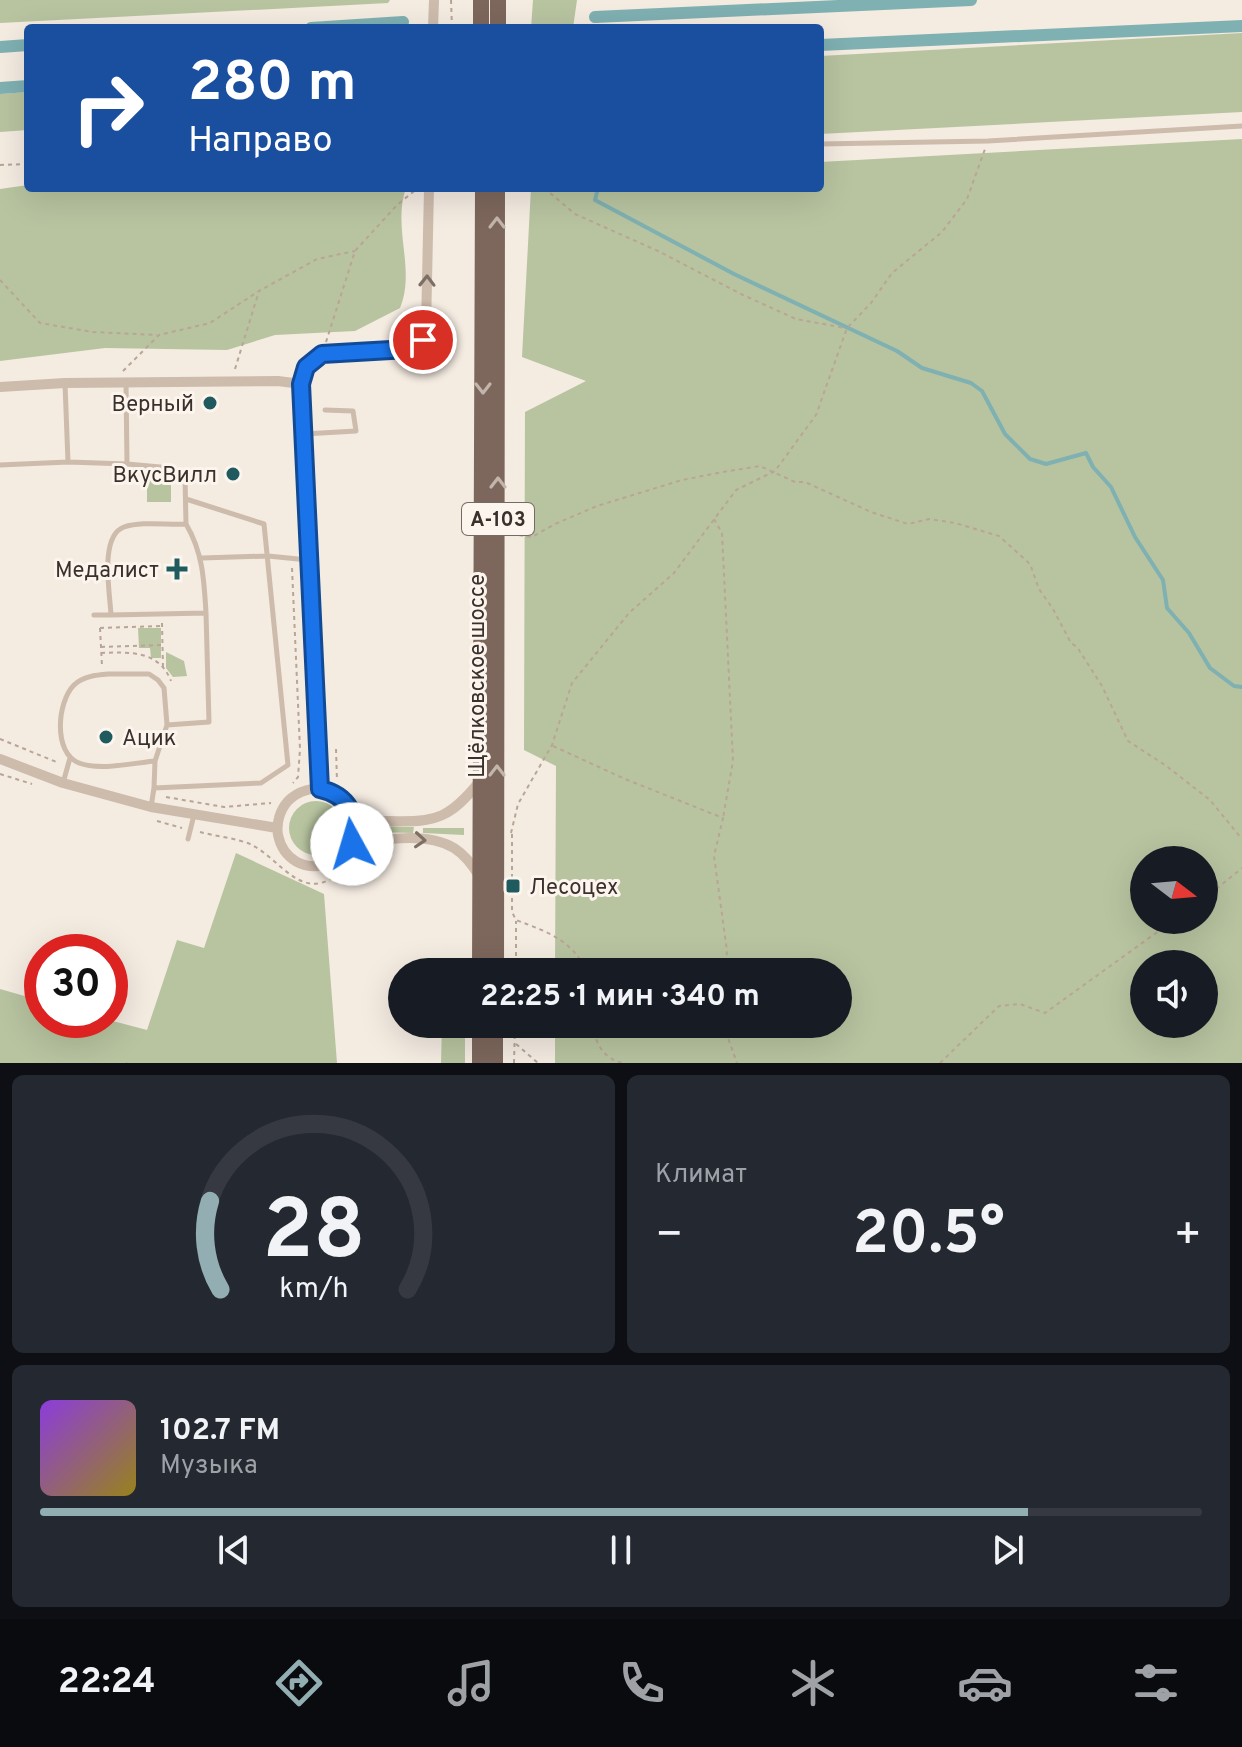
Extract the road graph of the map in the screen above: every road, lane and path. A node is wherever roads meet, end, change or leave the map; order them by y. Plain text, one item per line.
1 (434, 0) edge
2 (451, 0) edge
3 (481, 0) edge
4 (498, 0) edge
5 (433, 24) edge
6 (452, 24) edge
7 (481, 24) edge
8 (498, 24) edge
9 (1242, 126) edge
10 (988, 141) junction
11 (824, 144) edge
12 (24, 164) edge
13 (0, 165) edge
14 (413, 192) edge
15 (429, 192) edge
16 (483, 192) edge
17 (497, 192) edge
18 (549, 192) edge
19 (355, 251) junction
20 (0, 280) edge
21 (259, 291) junction
22 (847, 328) junction
23 (159, 335) junction
24 (322, 354) junction
25 (234, 371) dead end
26 (123, 377) junction
27 (65, 383) junction
28 (301, 384) junction
29 (0, 387) edge
30 (325, 410) dead end
31 (303, 434) junction
32 (68, 462) junction
33 (127, 464) junction
34 (0, 465) edge
35 (775, 471) junction
36 (186, 499) junction
37 (714, 518) junction
38 (186, 524) junction
39 (498, 531) junction
40 (268, 556) junction
41 (202, 558) junction
42 (294, 558) junction
43 (308, 560) junction
44 (162, 613) junction
45 (206, 613) junction
46 (94, 615) dead end
47 (111, 615) junction
48 (162, 626) junction
49 (163, 645) junction
50 (101, 647) junction
51 (102, 675) junction
52 (164, 688) junction
53 (167, 725) junction
54 (0, 739) edge
55 (552, 745) junction
56 (336, 749) dead end
57 (70, 758) junction
58 (0, 759) edge
59 (155, 761) junction
60 (68, 767) junction
61 (0, 774) edge
62 (480, 781) junction
63 (63, 783) junction
64 (30, 784) dead end
65 (289, 786) dead end
66 (343, 788) dead end
67 (320, 789) junction
68 (153, 791) junction
69 (272, 803) dead end
70 (151, 807) junction
71 (353, 813) junction
72 (194, 815) junction
73 (723, 818) junction
74 (277, 828) junction
75 (511, 832) junction
76 (188, 839) dead end
77 (1242, 839) edge
78 (497, 849) junction
79 (346, 853) junction
80 (1242, 868) edge
81 (480, 878) junction
82 (1218, 888) edge
83 (516, 920) junction
84 (1155, 934) edge
85 (480, 958) edge
86 (496, 958) edge
87 (516, 958) edge
88 (581, 958) edge
89 (726, 958) edge
90 (480, 1038) edge
91 (495, 1038) edge
92 (515, 1038) edge
93 (595, 1038) edge
94 (728, 1038) edge
95 (515, 1043) junction
96 (614, 1061) edge
97 (480, 1063) edge
98 (495, 1063) edge
99 (514, 1063) edge
100 (538, 1063) edge
101 (607, 1063) edge
102 (623, 1063) edge
103 (737, 1063) edge
104 (940, 1063) edge

1 - 5 street
2 - 6 path
3 - 7 main road
4 - 8 main road
9 - 10 lane
10 - 11 lane
10 - 22 path
12 - 13 path
14 - 19 path
24 -> 15 street
16 -> 62 main road, Щёлковское шоссе / А-103
39 -> 17 main road, Щёлковское шоссе / А-103
18 - 22 path
19 - 21 path
19 - 24 path
20 - 23 path
21 - 23 path
21 - 25 path
22 - 35 path
23 - 26 path
24 - 28 street
26 - 27 street
26 - 28 street
26 - 33 lane
27 - 29 street
27 - 32 lane
28 - 31 street
30 - 31 lane
31 - 43 street
32 - 33 lane
32 - 34 lane
33 - 36 lane
35 - 37 path
35 - 39 path
35 - 77 path
36 - 38 lane
36 - 40 lane
37 - 55 path
37 - 73 path
38 - 41 lane
38 - 47 lane
78 -> 39 main road, Щёлковское шоссе / А-103
40 - 41 lane
40 - 42 lane
40 - 68 lane
41 - 45 lane
42 - 43 lane
42 - 65 path
43 - 67 street
44 - 45 lane
44 - 47 lane
44 - 48 path
45 - 53 lane
46 - 47 lane
48 - 49 path
48 - 50 path
49 - 50 path
49 - 52 path
50 - 51 path
51 - 52 lane
51 - 57 lane
52 - 53 lane
53 - 59 lane
54 - 60 path
55 - 73 path
55 - 75 path
56 - 66 path
57 - 59 lane
57 - 60 lane
58 - 63 street
59 - 68 lane
60 - 63 lane
61 - 64 path
62 - 71 street
62 - 81 main road, Щёлковское шоссе / А-103
63 - 70 street
67 - 71 street
67 - 74 street
68 - 69 path
68 - 70 lane
70 - 72 street
71 - 79 street
72 - 74 street
72 - 76 lane
73 - 89 path
74 - 79 street
75 - 78 path
75 - 83 path
78 - 86 main road, Щёлковское шоссе / А-103
79 -> 81 street
80 - 82 path
81 - 85 main road, Щёлковское шоссе / А-103
83 - 87 path
83 - 88 path
84 - 104 path
90 - 97 main road
91 - 98 main road
92 - 95 path
93 - 96 path
94 - 103 path
95 - 99 path
95 - 100 path
96 - 101 path
96 - 102 path

